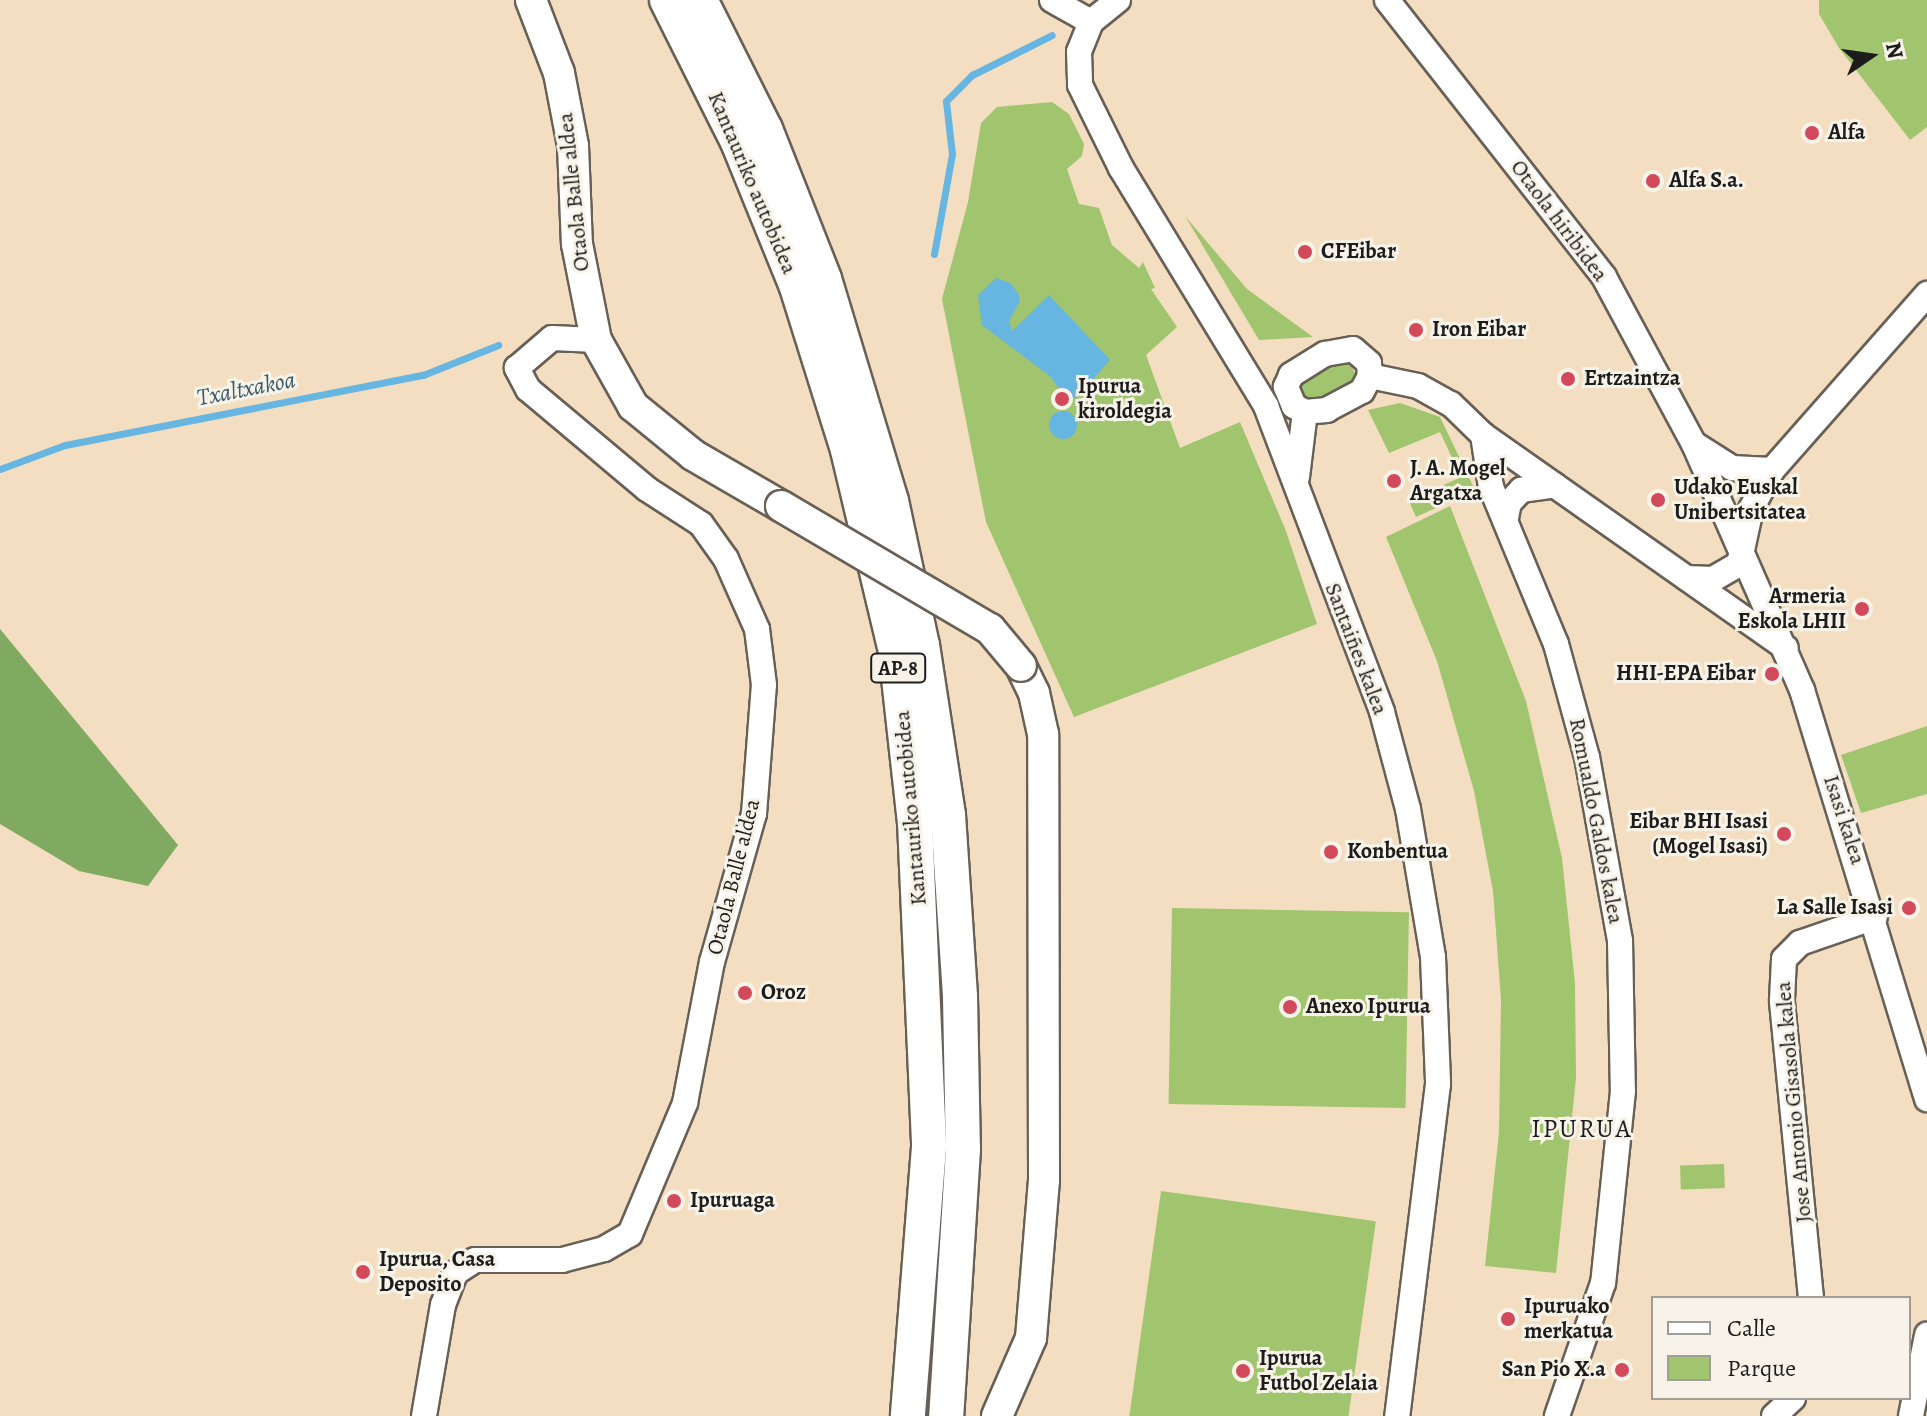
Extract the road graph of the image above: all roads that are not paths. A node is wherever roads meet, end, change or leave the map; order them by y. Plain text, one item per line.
1 (531, 0) edge
2 (667, 0) edge
3 (700, 0) edge
4 (1052, 0) edge
5 (1118, 0) edge
6 (1387, 0) edge
7 (1091, 22) junction
8 (1927, 294) edge
9 (596, 340) junction
10 (1370, 376) junction
11 (1254, 381) junction
12 (1287, 391) junction
13 (1305, 412) junction
14 (1483, 435) junction
15 (1694, 444) junction
16 (1772, 470) junction
17 (1296, 479) junction
18 (1555, 485) junction
19 (1506, 518) junction
20 (1744, 548) junction
21 (1687, 578) junction
22 (1788, 650) junction
23 (1875, 917) junction
24 (1927, 1099) edge
25 (1811, 1296) edge
26 (1927, 1335) edge
27 (1791, 1400) edge
28 (424, 1416) edge
29 (908, 1416) edge
30 (946, 1416) edge
31 (997, 1416) edge
32 (1397, 1416) edge
33 (1557, 1416) edge
34 (1774, 1416) edge
35 (1911, 1416) edge

1 - 9 main road, Otaola Balle aldea
2 - 29 highway, Kantauriko autobidea / AP-8
3 - 30 highway, Kantauriko autobidea / AP-8
4 - 7 street
5 - 7 street
6 - 15 street, Otaola hiribidea
7 - 11 street, Santaiñes kalea
8 - 16 street
9 - 28 street, Otaola Balle aldea
9 - 31 main road, Otaola Balle aldea, bridge
10 - 12 street
10 - 13 street
10 - 14 street
11 - 12 street
11 - 17 street, Santaiñes kalea
12 - 13 street
13 - 17 street
14 - 18 street
14 - 19 street, Romualdo Galdos kalea
15 - 16 street
15 - 20 street, Otaola hiribidea
16 - 20 street
17 - 32 street, Santaiñes kalea
18 - 19 street
18 - 21 street
19 - 33 street, Romualdo Galdos kalea
20 - 21 street
20 - 22 street, Isasi kalea
21 - 22 street
22 - 23 street, Isasi kalea
23 - 24 street, Isasi kalea
23 - 25 street, Jose Antonio Gisasola kalea
26 - 35 street
27 - 34 street

